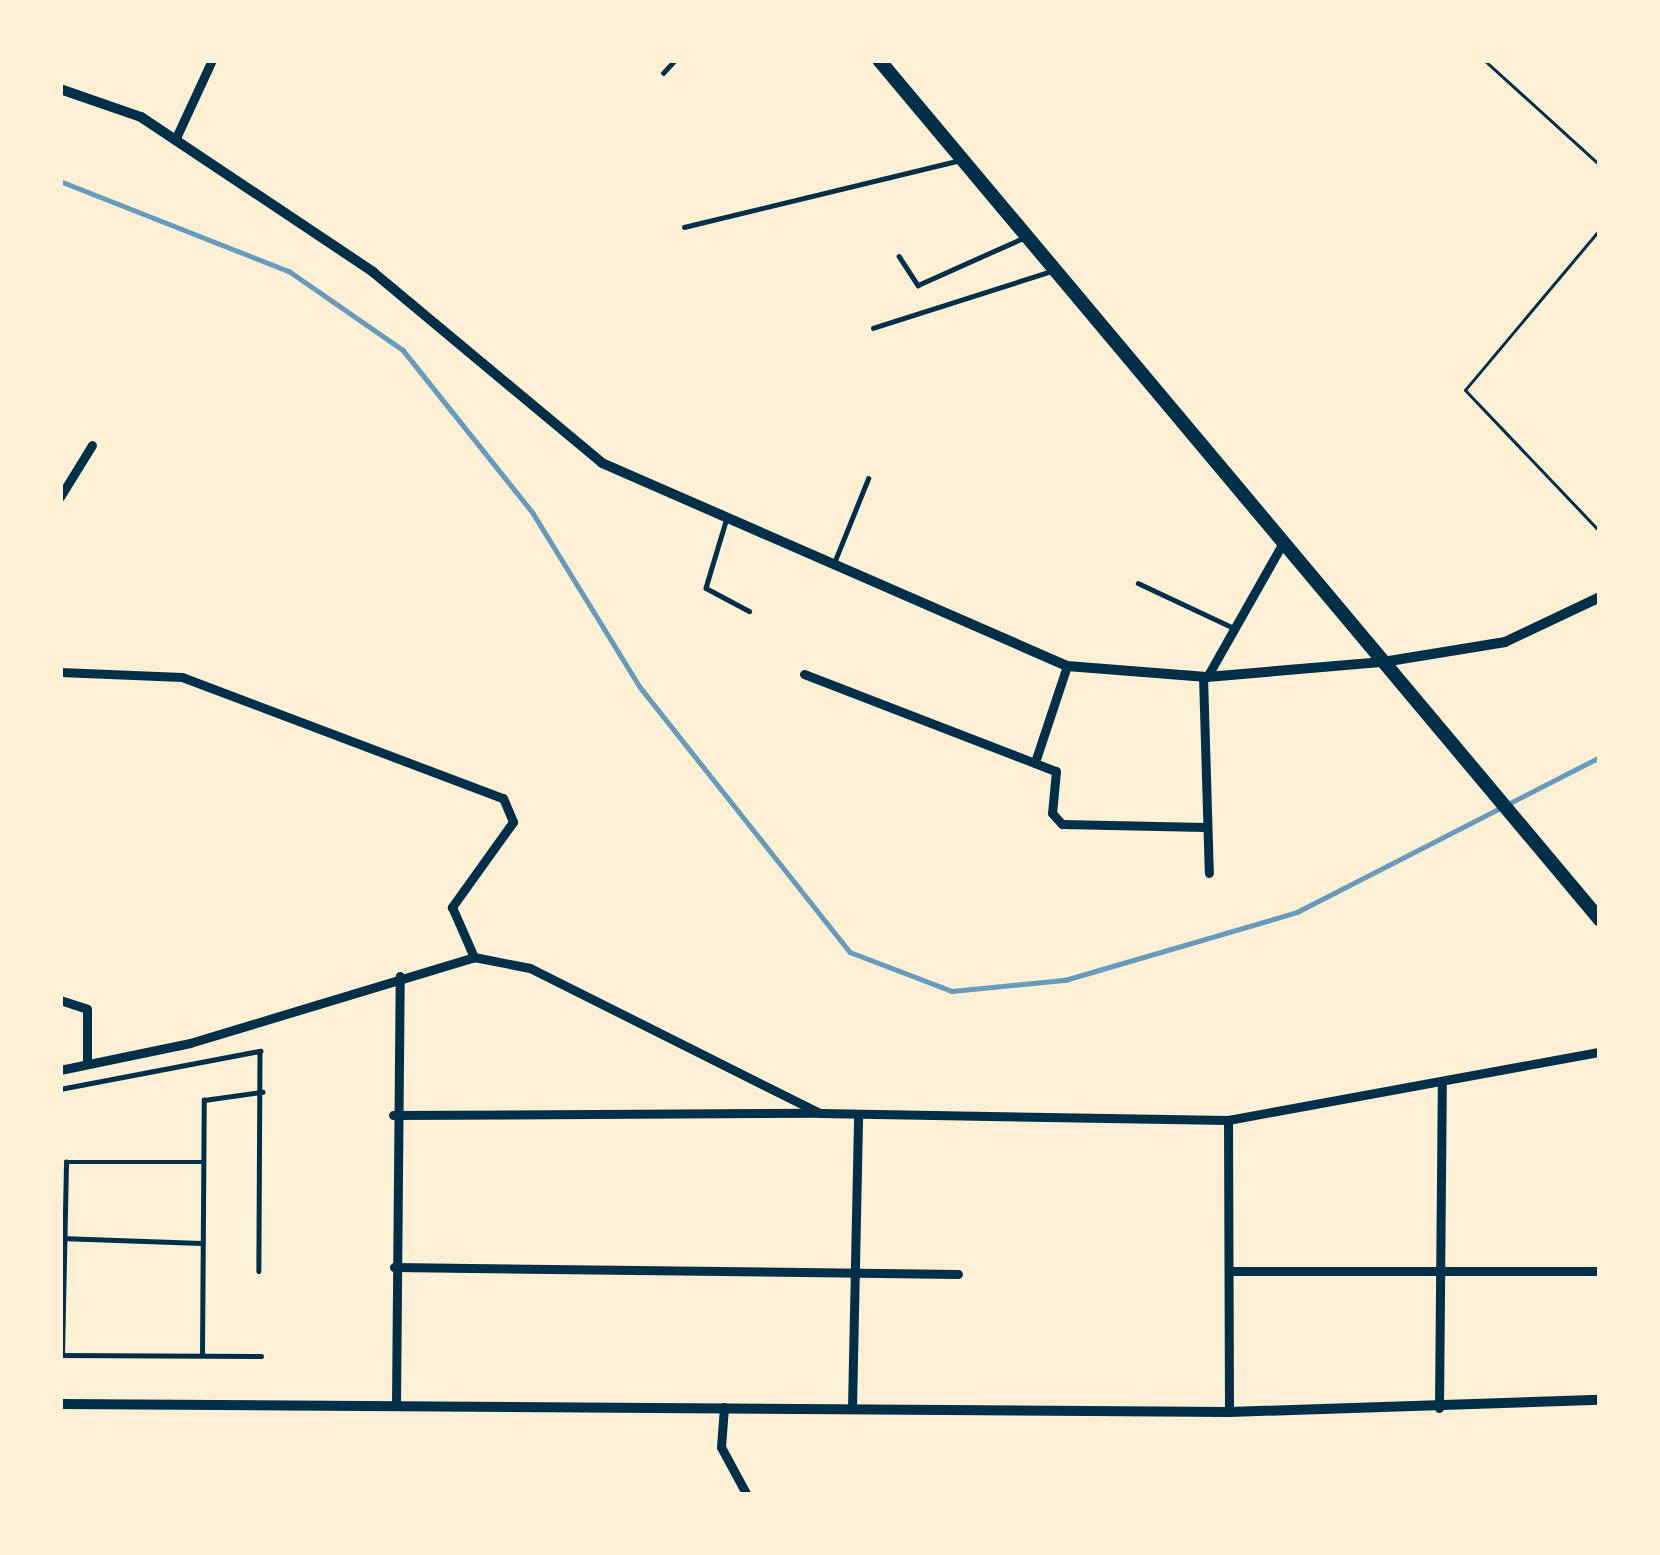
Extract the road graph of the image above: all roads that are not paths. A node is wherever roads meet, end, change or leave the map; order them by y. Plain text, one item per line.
1 (212, 60) edge
2 (674, 60) edge
3 (879, 60) edge
4 (663, 73) dead end
5 (60, 89) edge
6 (175, 140) junction
7 (962, 159) junction
8 (684, 227) dead end
9 (1026, 236) junction
10 (898, 256) dead end
11 (1055, 271) junction
12 (873, 328) dead end
13 (92, 445) dead end
14 (868, 479) dead end
15 (60, 497) edge
16 (727, 518) junction
17 (1285, 540) junction
18 (834, 562) junction
19 (1138, 584) dead end
20 (1600, 597) edge
21 (748, 611) dead end
22 (1234, 628) junction
23 (1383, 662) junction
24 (1067, 666) junction
25 (60, 672) edge
26 (804, 674) dead end
27 (1205, 676) junction
28 (1035, 762) junction
29 (1205, 827) junction
30 (1209, 873) dead end
31 (1600, 920) edge
32 (474, 957) junction
33 (400, 976) junction
34 (60, 1000) edge
35 (1600, 1052) edge
36 (87, 1064) junction
37 (60, 1070) edge
38 (1442, 1083) junction
39 (60, 1089) edge
40 (262, 1092) junction
41 (820, 1113) junction
42 (858, 1114) junction
43 (393, 1115) junction
44 (1228, 1120) junction
45 (203, 1162) junction
46 (61, 1238) edge
47 (201, 1243) junction
48 (394, 1267) junction
49 (1438, 1268) junction
50 (1229, 1270) junction
51 (1600, 1270) edge
52 (260, 1271) dead end
53 (854, 1272) junction
54 (958, 1274) dead end
55 (61, 1355) edge
56 (202, 1355) junction
57 (261, 1356) dead end
58 (1600, 1400) edge
59 (60, 1404) edge
60 (396, 1405) junction
61 (724, 1407) junction
62 (852, 1408) junction
63 (1438, 1408) junction
64 (1229, 1412) junction
65 (747, 1495) edge

1 - 6 street
2 - 4 lane
3 - 7 main road
5 - 6 street
6 - 16 street
7 - 8 lane
7 - 9 main road
9 - 10 lane
9 - 11 main road
11 - 12 lane
11 - 17 main road
13 - 15 street
14 - 18 lane
16 - 18 street
16 - 21 lane
17 - 22 street
17 - 23 main road
18 - 24 street
19 - 22 lane
20 - 23 street
22 - 27 street
23 - 27 street
23 - 31 main road
24 - 27 street
24 - 28 street
25 - 32 street
26 - 28 street
27 - 29 street
28 - 29 street
29 - 30 street
32 - 33 street
32 - 41 street
33 - 36 street
33 - 43 street
34 - 36 street
35 - 38 street
36 - 37 street
38 - 44 street
38 - 49 street
39 - 40 lane
40 - 45 lane
40 - 52 lane
41 - 42 street
41 - 43 street
42 - 44 street
42 - 53 street
43 - 48 street
44 - 50 street
45 - 46 lane
45 - 47 lane
46 - 47 lane
46 - 55 lane
47 - 56 lane
48 - 53 street
48 - 60 street
49 - 50 street
49 - 51 street
49 - 63 street
50 - 64 street
53 - 54 street
53 - 62 street
55 - 56 lane
56 - 57 lane
58 - 63 street
59 - 60 street
60 - 61 street
61 - 62 street
61 - 65 street
62 - 64 street
63 - 64 street

